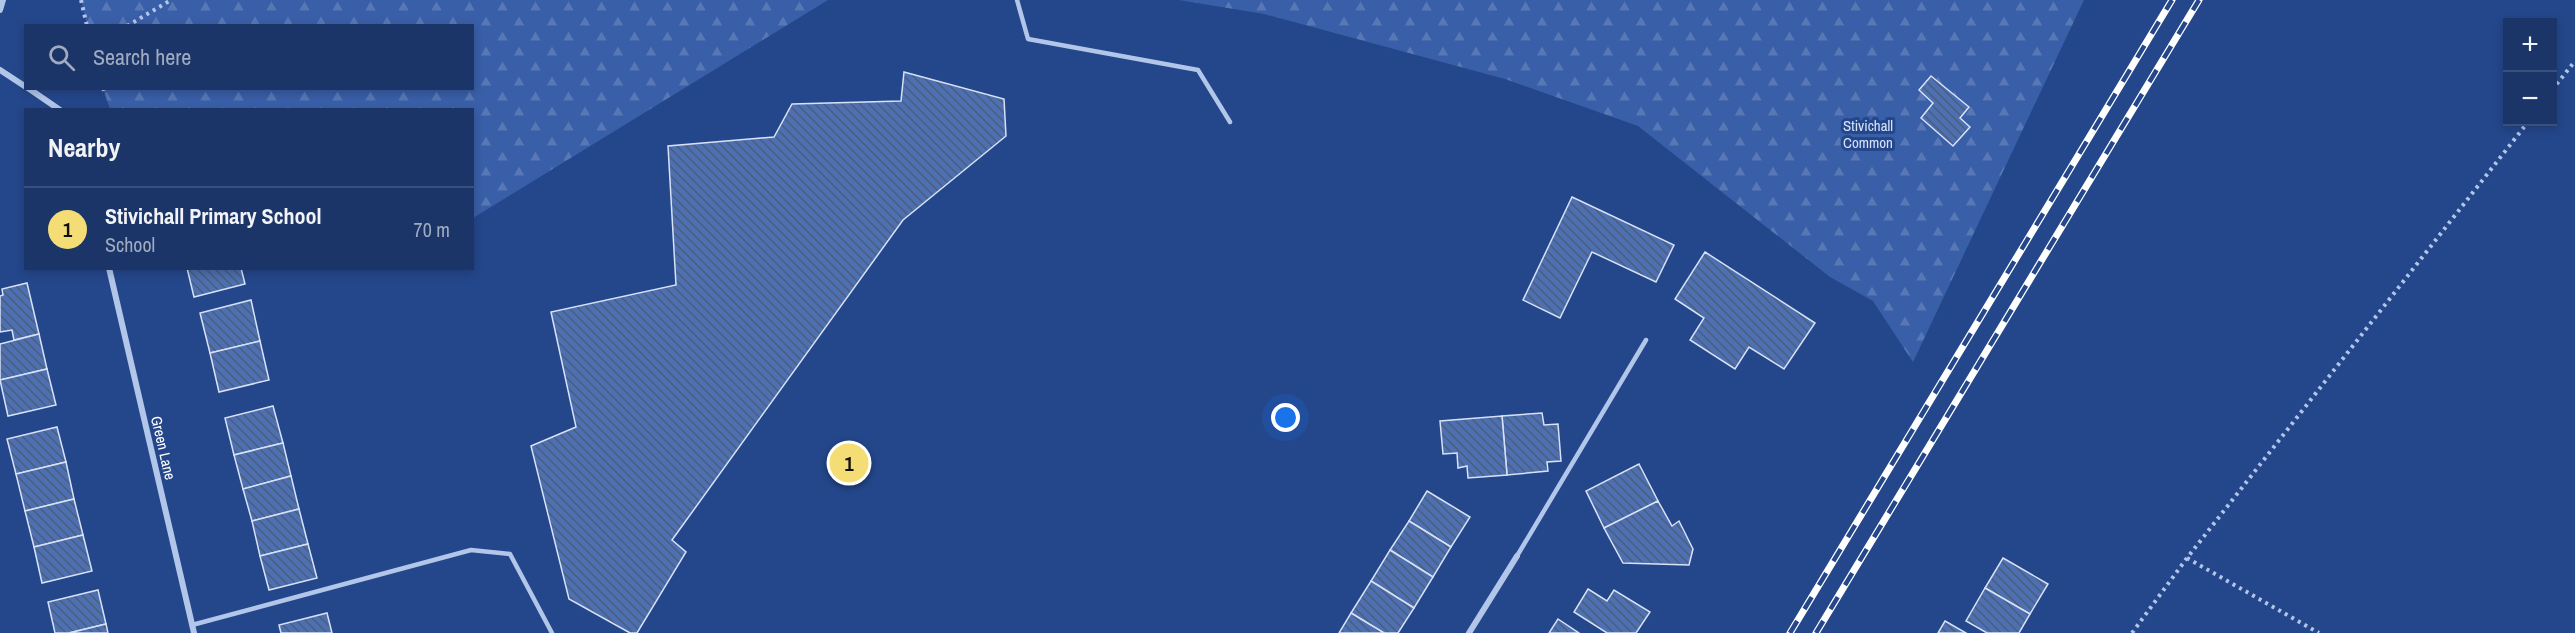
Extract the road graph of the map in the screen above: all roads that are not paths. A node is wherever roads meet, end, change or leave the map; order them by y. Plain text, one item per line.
1 (3, 0) edge
2 (1017, 0) edge
3 (0, 10) edge
4 (0, 70) edge
5 (24, 86) edge
6 (30, 90) edge
7 (57, 108) edge
8 (1230, 122) dead end
9 (110, 270) edge
10 (1646, 340) dead end
11 (1517, 556) joint
12 (192, 625) junction
13 (194, 633) edge
14 (552, 633) edge
15 (1469, 633) edge

1 - 3 street
2 - 8 lane
4 - 5 street
6 - 7 street
9 - 12 street, Green Lane
10 - 11 lane
11 - 15 street
12 - 13 street, Green Lane
12 - 14 lane

